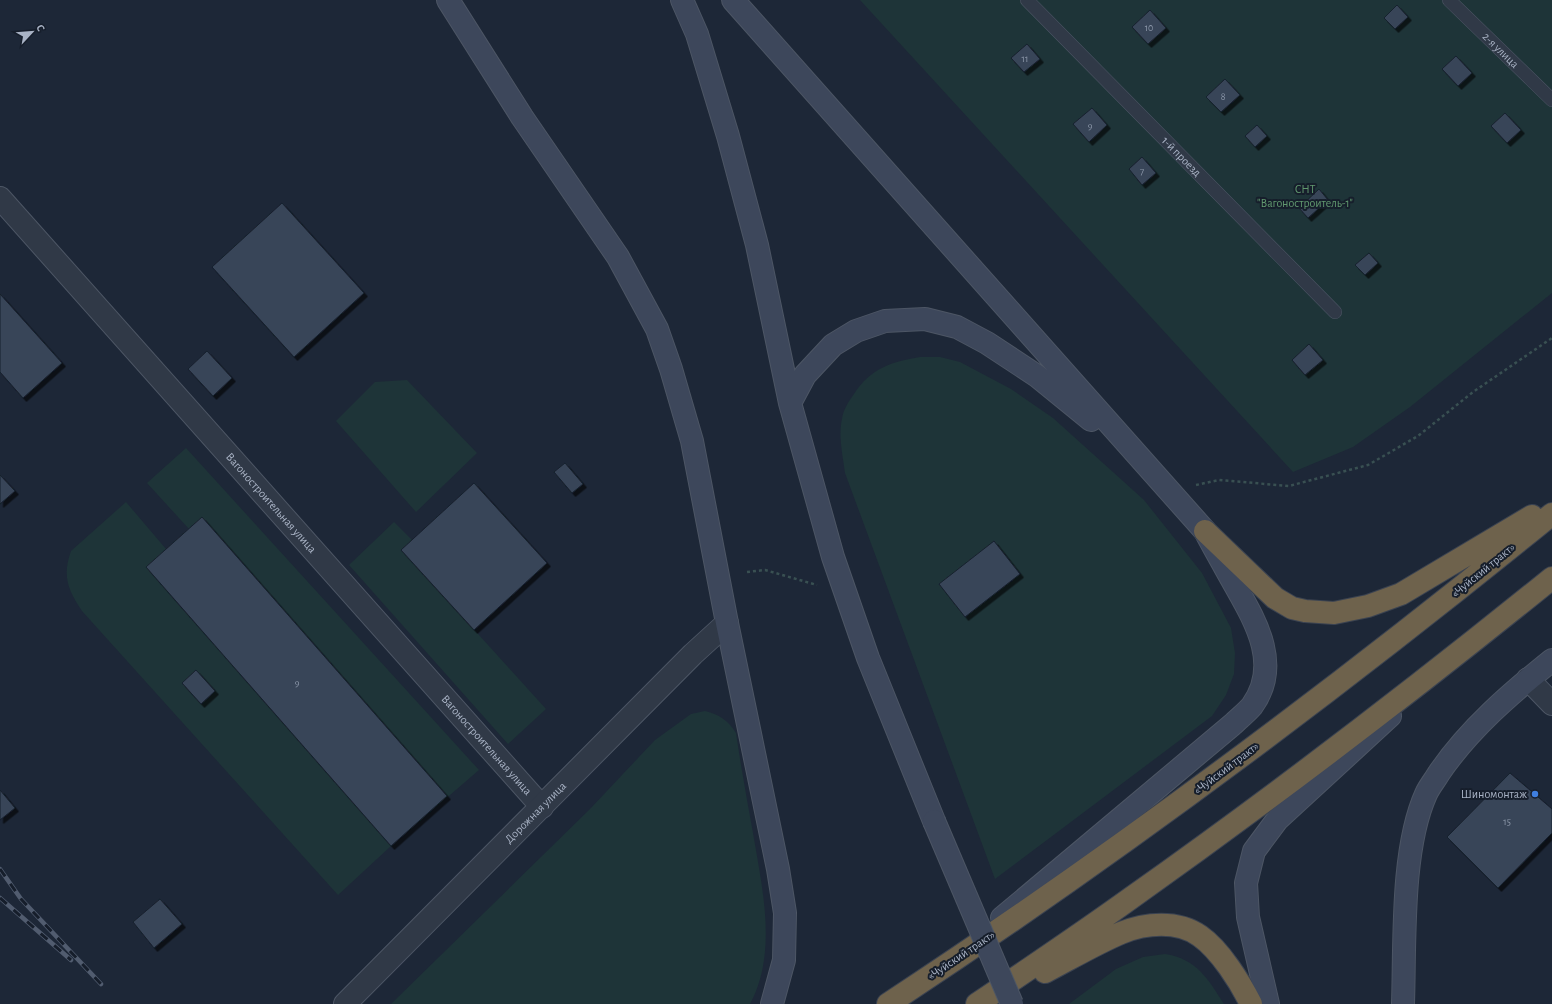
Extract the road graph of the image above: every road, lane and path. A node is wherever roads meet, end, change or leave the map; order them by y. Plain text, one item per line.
1 (676, 0) edge
2 (682, 0) edge
3 (733, 0) edge
4 (1027, 0) edge
5 (1449, 0) edge
6 (450, 2) edge
7 (696, 34) junction
8 (1552, 100) edge
9 (0, 198) edge
10 (1335, 312) dead end
11 (1552, 338) edge
12 (790, 403) junction
13 (1143, 462) junction
14 (1174, 497) junction
15 (1552, 504) edge
16 (1552, 514) edge
17 (1205, 532) junction
18 (748, 572) dead end
19 (1552, 578) edge
20 (846, 592) junction
21 (727, 623) junction
22 (1458, 654) junction
23 (1552, 660) edge
24 (1528, 679) junction
25 (1552, 704) edge
26 (542, 806) junction
27 (938, 971) junction
28 (345, 1004) edge
29 (772, 1004) edge
30 (888, 1004) edge
31 (977, 1004) edge
32 (981, 1004) edge
33 (1012, 1004) edge
34 (1251, 1004) edge
35 (1268, 1004) edge
36 (1403, 1004) edge

1 - 7 street
2 - 7 street
3 - 13 street
4 - 10 lane, 1-й проезд
5 - 8 lane, 2-я улица
6 - 21 street
7 - 12 street
9 - 26 street, Вагоностроительная улица
11 - 14 path
12 - 13 street
12 - 20 street
13 - 14 street
14 - 17 street
15 - 17 highway
16 - 27 highway, «Чуйский тракт»
17 - 27 street
18 - 20 path
19 - 22 highway
20 - 33 street, bridge
21 - 26 street, Дорожная улица
21 - 29 street
22 - 31 highway
22 - 35 street
23 - 24 street
24 - 25 street
24 - 36 street
26 - 28 street, Дорожная улица
27 - 30 highway, «Чуйский тракт»
32 - 34 highway

